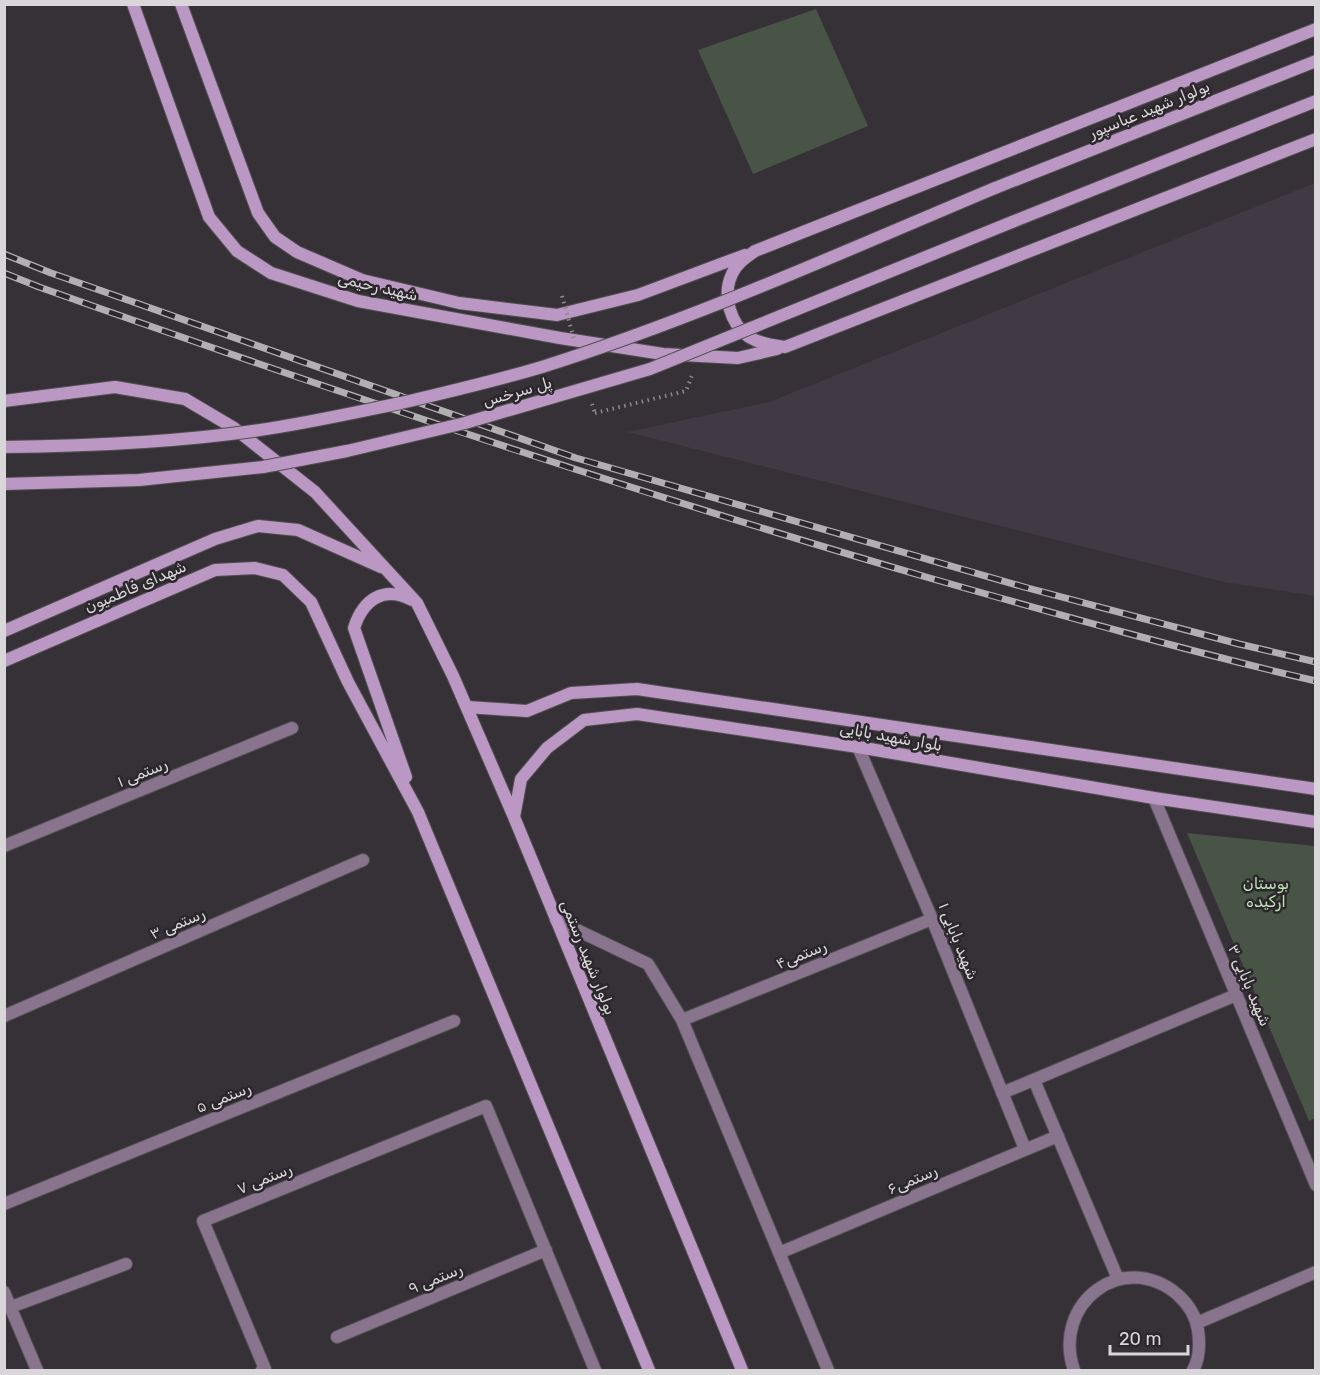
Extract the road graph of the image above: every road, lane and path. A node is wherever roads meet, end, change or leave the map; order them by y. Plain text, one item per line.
1 (133, 4) edge
2 (181, 4) edge
3 (1316, 29) edge
4 (1316, 61) edge
5 (1316, 101) edge
6 (1316, 138) edge
7 (995, 188) joint
8 (754, 251) junction
9 (785, 347) junction
10 (686, 391) dead end
11 (4, 401) edge
12 (595, 413) dead end
13 (4, 447) edge
14 (4, 484) edge
15 (384, 568) junction
16 (417, 603) junction
17 (4, 631) edge
18 (4, 661) edge
19 (467, 707) junction
20 (292, 728) dead end
21 (858, 747) junction
22 (1316, 789) edge
23 (1154, 798) junction
24 (418, 812) junction
25 (514, 817) junction
26 (1316, 822) edge
27 (4, 846) edge
28 (363, 860) dead end
29 (932, 919) junction
30 (556, 920) junction
31 (1236, 995) junction
32 (4, 1016) edge
33 (682, 1020) junction
34 (454, 1021) dead end
35 (1034, 1080) junction
36 (1002, 1093) junction
37 (1058, 1136) junction
38 (1025, 1149) junction
39 (1316, 1185) edge
40 (4, 1204) edge
41 (546, 1250) junction
42 (779, 1253) junction
43 (126, 1264) dead end
44 (1316, 1272) edge
45 (1118, 1279) junction
46 (4, 1292) edge
47 (11, 1307) junction
48 (1197, 1323) junction
49 (337, 1337) dead end
50 (263, 1370) edge
51 (1072, 1370) edge
52 (37, 1371) edge
53 (595, 1371) edge
54 (649, 1371) edge
55 (742, 1371) edge
56 (828, 1371) edge
57 (1193, 1371) edge

1 - 9 main road, شهید رحیمی
2 - 8 main road, شهید رحیمی
3 - 8 main road, شهید رحیمی
4 - 7 main road, بولوار شهید عباسپور
5 - 14 main road, پل سرخس, bridge
6 - 9 main road, شهید رحیمی
7 - 13 main road, پل سرخس, bridge
8 - 9 main road
10 - 12 path
11 - 15 main road, بولوار شهید رستمی
15 - 16 main road, بولوار شهید رستمی
15 - 17 main road
16 - 19 main road, بولوار شهید رستمی
16 - 24 main road
18 - 24 main road, شهدای فاطمیون
19 - 22 main road, بلوار شهید بابایی
19 - 25 main road, بولوار شهید رستمی
20 - 27 street, رستمی ۱
21 - 23 main road, بلوار شهید بابایی
21 - 25 main road, بلوار شهید بابایی
21 - 29 street, شهید بابایی ۱
23 - 26 main road, بلوار شهید بابایی
23 - 31 street, شهید بابایی ۳
24 - 54 main road
25 - 30 main road, بولوار شهید رستمی
28 - 32 street, رستمی ۳
29 - 33 street, رستمی۴
29 - 36 street, شهید بابایی ۱
30 - 33 street
30 - 55 main road, بولوار شهید رستمی
31 - 35 street
31 - 39 street, شهید بابایی ۳
33 - 42 street
34 - 40 street, رستمی ۵
35 - 36 street
35 - 37 street
36 - 38 street, شهید بابایی ۱
37 - 38 street, رستمی۶
37 - 45 street
38 - 42 street, رستمی۶
41 - 49 street, رستمی ۹
41 - 50 street, رستمی ۷
41 - 53 street
42 - 56 street
43 - 47 street
44 - 48 street
45 - 48 street
45 - 51 street
46 - 47 street
47 - 52 street
48 - 57 street

